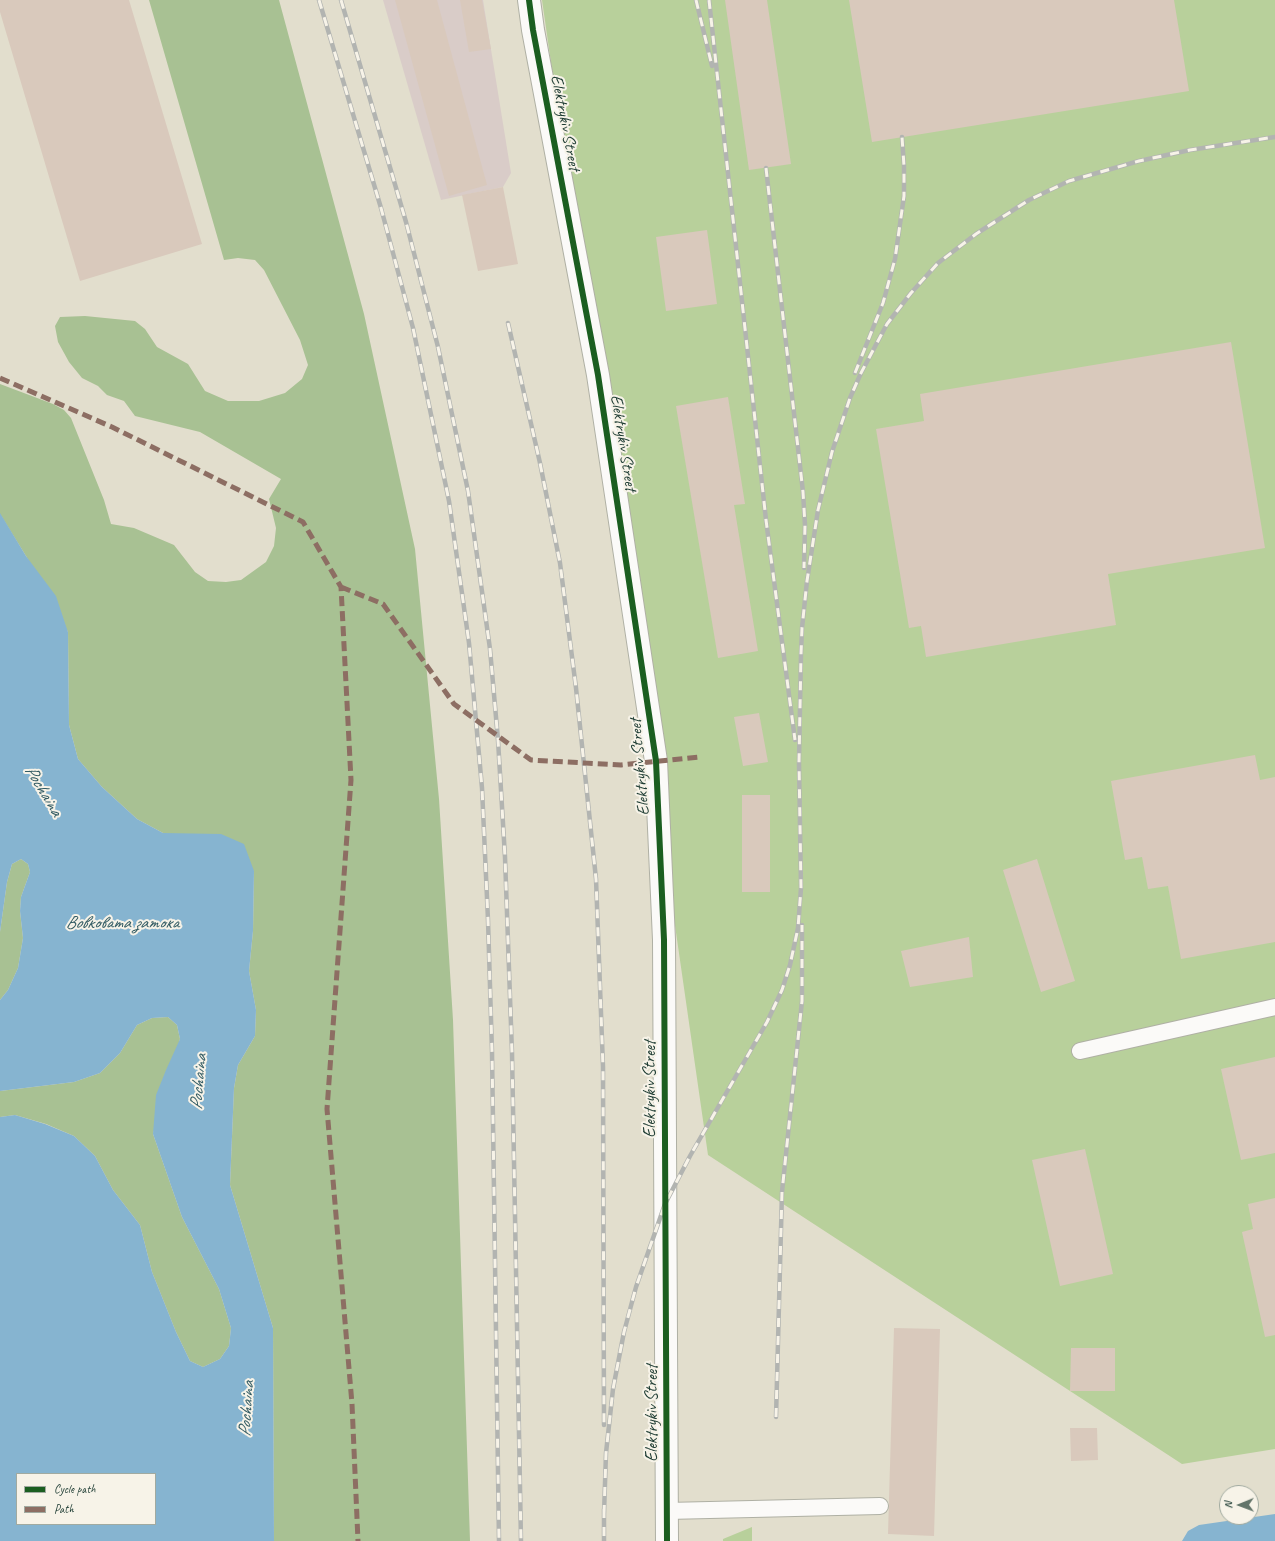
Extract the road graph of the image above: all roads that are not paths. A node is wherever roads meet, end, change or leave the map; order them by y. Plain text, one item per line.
1 (529, 0) edge
2 (1275, 1007) edge
3 (1080, 1051) dead end
4 (880, 1506) dead end
5 (667, 1511) junction
6 (667, 1541) edge

1 - 5 street, Elektrykiv Street
2 - 3 lane
4 - 5 lane
5 - 6 street, Elektrykiv Street

